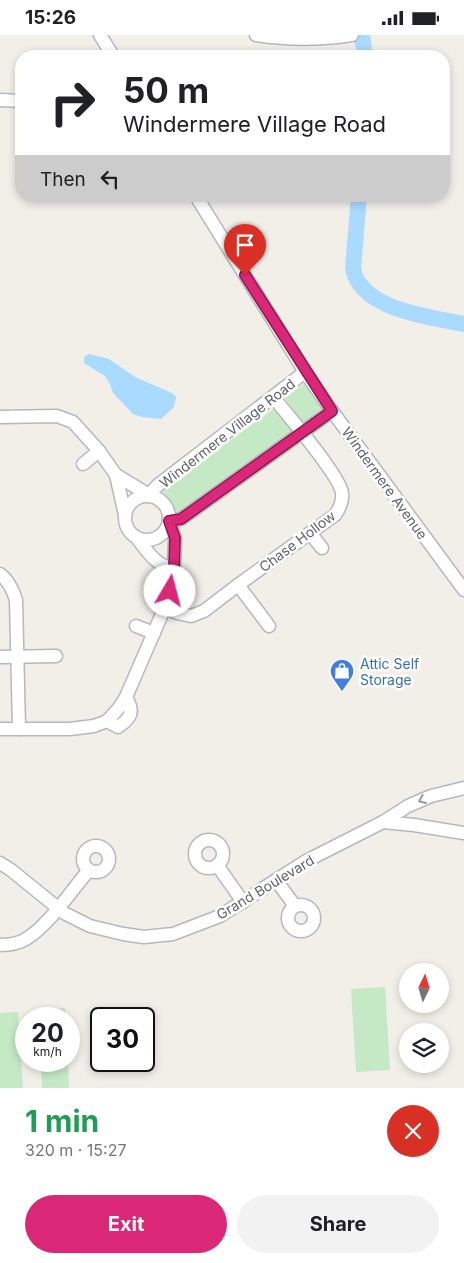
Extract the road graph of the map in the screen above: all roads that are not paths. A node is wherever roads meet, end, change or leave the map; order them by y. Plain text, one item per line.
1 (100, 35) edge
2 (256, 35) edge
3 (350, 35) edge
4 (109, 50) edge
5 (0, 100) edge
6 (15, 101) edge
7 (200, 202) edge
8 (305, 372) junction
9 (274, 398) junction
10 (332, 411) junction
11 (0, 417) edge
12 (301, 432) junction
13 (99, 451) junction
14 (83, 464) dead end
15 (116, 475) junction
16 (149, 495) junction
17 (125, 515) junction
18 (169, 521) junction
19 (310, 533) junction
20 (136, 538) junction
21 (322, 548) dead end
22 (174, 569) junction
23 (0, 574) edge
24 (238, 585) junction
25 (464, 590) edge
26 (165, 607) junction
27 (136, 626) dead end
28 (269, 626) dead end
29 (154, 633) junction
30 (56, 656) dead end
31 (0, 657) edge
32 (18, 657) junction
33 (0, 729) edge
34 (19, 729) junction
35 (464, 789) edge
36 (383, 822) junction
37 (464, 833) edge
38 (0, 863) edge
39 (217, 865) dead end
40 (89, 870) dead end
41 (276, 880) junction
42 (243, 902) junction
43 (295, 906) dead end
44 (58, 907) junction
45 (0, 945) edge

1 - 4 street
2 - 3 street
5 - 6 street
7 - 8 street, Windermere Avenue
8 - 9 street, Windermere Village Road
8 - 10 street, Windermere Avenue
9 - 12 street, Chase Hollow
9 - 16 street, Windermere Village Road
10 - 12 street
10 - 25 street, Windermere Avenue
11 - 13 street, Windermere Village Road
12 - 18 street
12 - 19 street, Chase Hollow
13 - 14 street
13 - 15 street, Windermere Village Road
15 - 16 street, Windermere Village Road
15 - 17 street, Windermere Village Road
16 - 17 street, Windermere Village Road
16 - 18 street, Windermere Village Road
17 - 20 street, Windermere Village Road
18 - 20 street
18 - 22 street, Windermere Village Road
19 - 21 street
19 - 24 street, Chase Hollow
20 - 22 street, Windermere Village Road
22 - 26 street, Windermere Village Road
23 - 32 street
24 - 26 street, Chase Hollow
24 - 28 street
26 - 29 street, Windermere Village Road
27 - 29 street
29 - 34 street, Windermere Village Road
30 - 32 street
31 - 32 street
32 - 34 street
33 - 34 street, Windermere Village Road
35 -> 36 street, Grand Boulevard
36 - 37 street
36 - 41 street, Grand Boulevard
38 - 44 street, Grand Boulevard
39 - 42 street
40 - 44 street
41 - 42 street, Grand Boulevard
41 - 43 street
42 - 44 street, Grand Boulevard
44 - 45 street

